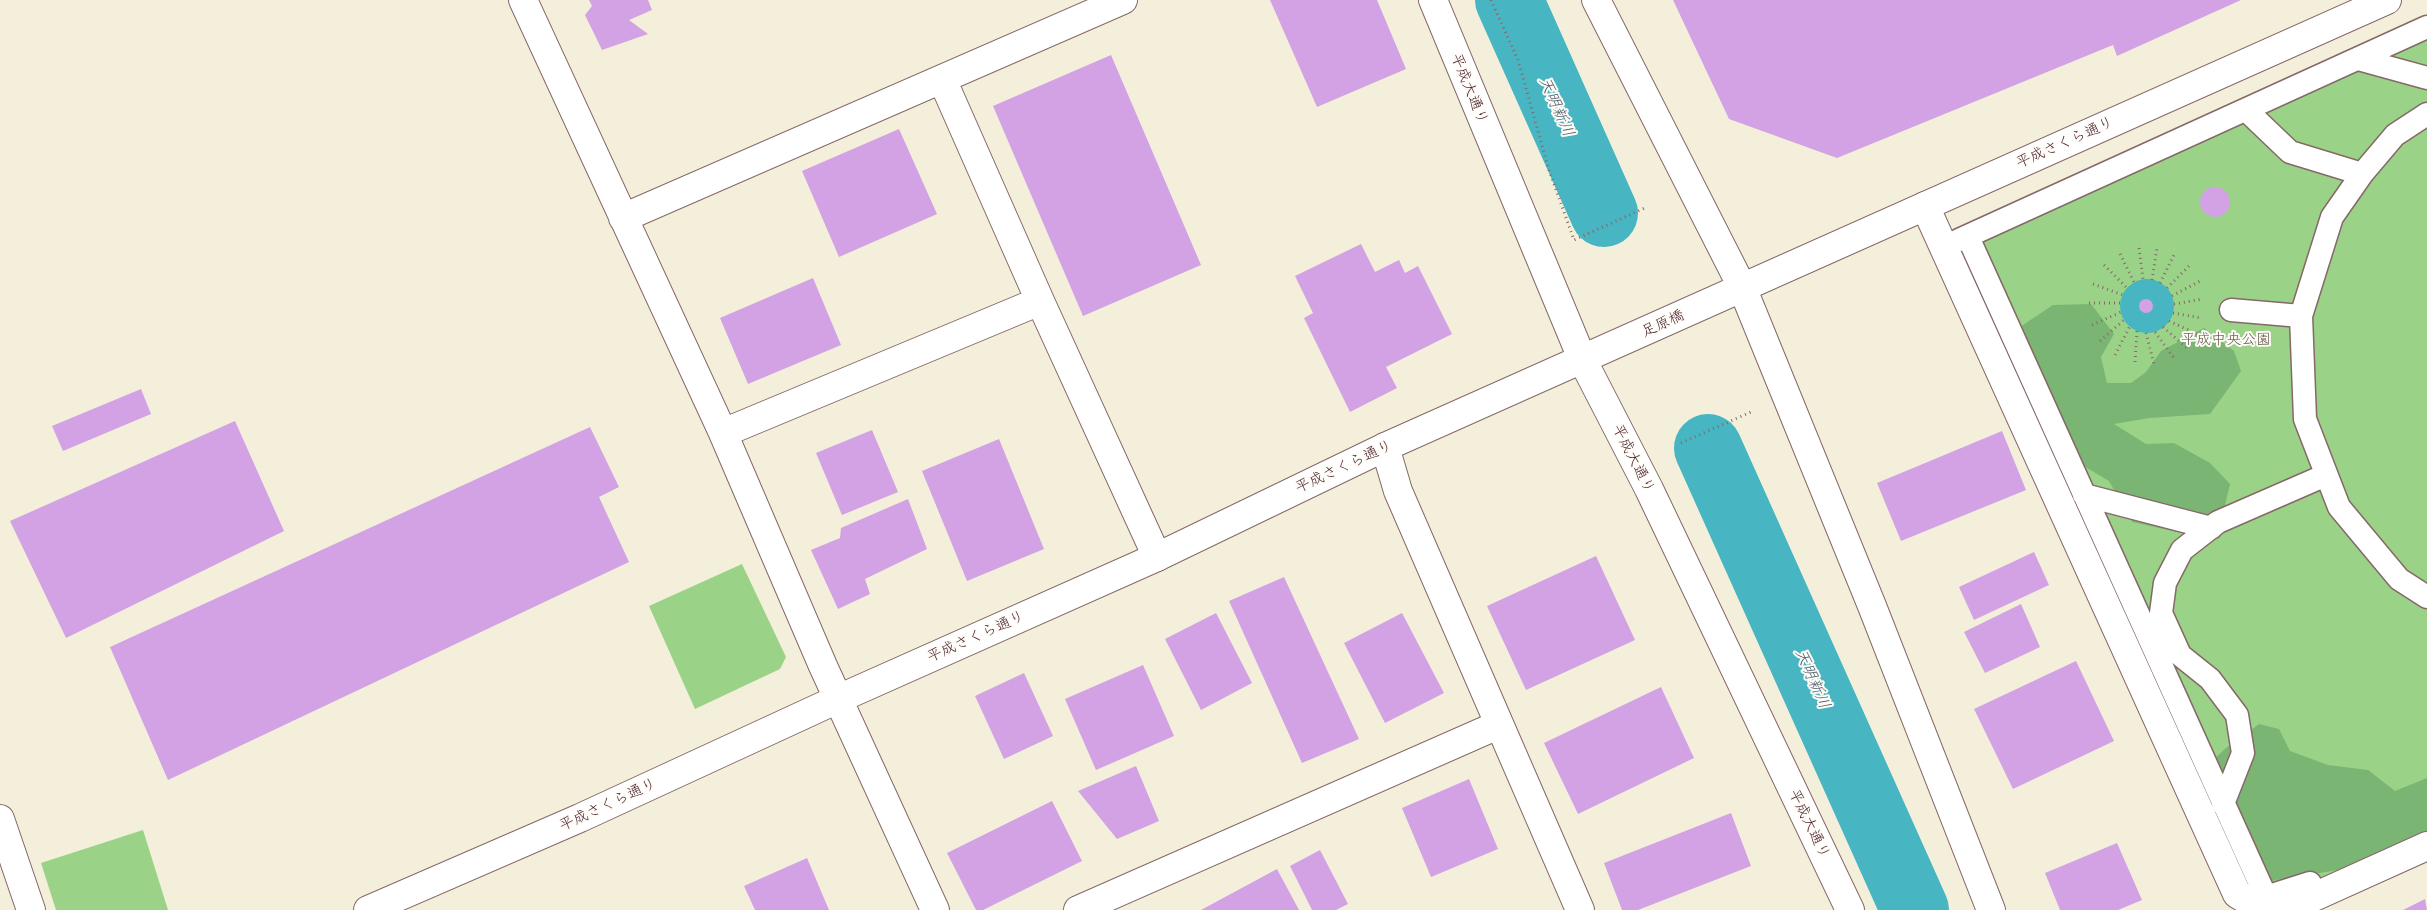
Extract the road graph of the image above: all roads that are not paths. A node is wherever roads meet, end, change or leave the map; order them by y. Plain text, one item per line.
1 (523, 0) edge
2 (1123, 0) edge
3 (1433, 0) edge
4 (1596, 0) edge
5 (2387, 0) edge
6 (2427, 27) edge
7 (2358, 59) junction
8 (2427, 78) edge
9 (942, 79) junction
10 (2246, 110) junction
11 (2427, 114) edge
12 (2362, 174) junction
13 (1925, 206) junction
14 (623, 218) junction
15 (1742, 287) junction
16 (1040, 301) junction
17 (2230, 310) dead end
18 (2300, 316) junction
19 (1583, 361) junction
20 (723, 433) junction
21 (1385, 447) junction
22 (2326, 475) junction
23 (2084, 495) junction
24 (2211, 528) junction
25 (1157, 557) junction
26 (2427, 597) edge
27 (838, 698) junction
28 (1498, 725) junction
29 (2223, 804) junction
30 (0, 820) edge
31 (2427, 846) edge
32 (2310, 883) dead end
33 (30, 910) edge
34 (368, 910) edge
35 (935, 910) edge
36 (1078, 910) edge
37 (1580, 910) edge
38 (1850, 910) edge
39 (1991, 910) edge
40 (2264, 910) edge
41 (2284, 910) edge

1 - 14 street
2 - 9 street
3 - 19 street, 平成大通り
4 - 15 street
5 - 13 street, 平成さくら通り
6 - 7 street
7 - 8 street
7 - 10 street
9 - 14 street
9 - 16 street
10 - 12 street
10 - 23 street
11 - 12 street
12 - 18 street
13 - 15 street, 平成さくら通り
13 - 40 street
14 - 20 street
15 - 19 street, 足原橋
15 - 39 street
16 - 20 street
16 - 25 street
17 - 18 street
18 - 22 street
19 - 21 street, 平成さくら通り
19 - 38 street, 平成大通り
20 - 27 street
21 - 25 street, 平成さくら通り
21 - 28 street
22 - 24 street
22 - 26 street
23 - 24 street
23 - 29 street
24 - 29 street
25 - 27 street, 平成さくら通り
27 - 34 street, 平成さくら通り
27 - 35 street
28 - 36 street
28 - 37 street
29 - 32 street
30 - 33 street
31 - 41 street

